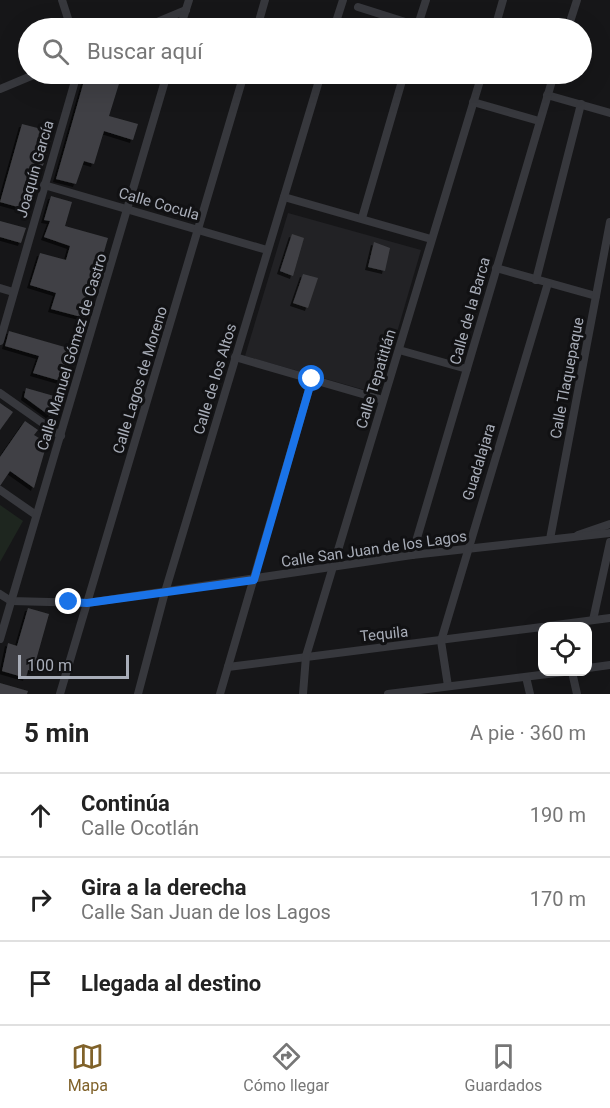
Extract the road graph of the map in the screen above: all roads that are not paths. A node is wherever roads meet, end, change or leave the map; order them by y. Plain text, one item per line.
1 (62, 0) edge
2 (189, 0) edge
3 (265, 0) edge
4 (343, 0) edge
5 (425, 0) edge
6 (503, 0) edge
7 (577, 0) edge
8 (358, 8) dead end
9 (186, 10) junction
10 (68, 18) edge
11 (167, 18) edge
12 (183, 18) edge
13 (260, 18) edge
14 (337, 18) edge
15 (390, 18) edge
16 (420, 18) edge
17 (498, 18) edge
18 (571, 18) edge
19 (18, 82) edge
20 (74, 84) edge
21 (164, 84) edge
22 (241, 84) edge
23 (318, 84) edge
24 (401, 84) edge
25 (479, 84) edge
26 (551, 84) edge
27 (0, 89) edge
28 (547, 95) junction
29 (473, 102) junction
30 (581, 104) junction
31 (610, 113) edge
32 (539, 121) junction
33 (44, 185) junction
34 (284, 197) junction
35 (128, 209) junction
36 (362, 218) junction
37 (610, 222) edge
38 (199, 229) junction
39 (431, 239) junction
40 (267, 250) junction
41 (496, 268) junction
42 (536, 280) junction
43 (548, 283) junction
44 (0, 288) edge
45 (13, 292) junction
46 (596, 296) junction
47 (0, 341) edge
48 (399, 350) junction
49 (235, 357) junction
50 (467, 369) junction
51 (312, 379) junction
52 (0, 393) edge
53 (384, 400) junction
54 (61, 436) junction
55 (0, 490) edge
56 (36, 515) junction
57 (610, 524) edge
58 (610, 533) edge
59 (576, 536) junction
60 (550, 539) junction
61 (610, 542) edge
62 (467, 549) junction
63 (412, 555) junction
64 (334, 567) junction
65 (254, 580) junction
66 (165, 592) junction
67 (0, 594) edge
68 (11, 601) junction
69 (87, 603) junction
70 (610, 618) edge
71 (593, 620) junction
72 (580, 622) edge
73 (538, 628) edge
74 (0, 639) edge
75 (441, 641) junction
76 (306, 656) junction
77 (610, 665) edge
78 (228, 667) junction
79 (592, 667) edge
80 (538, 675) edge
81 (573, 676) edge
82 (526, 677) junction
83 (448, 686) junction
84 (60, 694) edge
85 (138, 694) edge
86 (220, 694) edge
87 (303, 694) edge
88 (388, 694) edge
89 (530, 694) edge
90 (577, 694) edge

1 - 10 street
2 - 9 street
3 - 13 street
4 - 14 street
5 - 16 street
6 - 17 street
7 - 18 street
8 - 15 street
9 - 11 street
9 - 12 street
19 - 27 street
20 - 33 street, Joaquín García
21 - 35 street, Calle Manuel Gómez de Castro
22 - 38 street, Calle Lagos de Moreno
23 - 34 street, Calle de los Altos
24 - 36 street
25 - 29 street, Calle Tepatitlán
26 - 28 street, Calle de la Barca
28 - 30 street
28 - 32 street, Calle de la Barca
29 - 32 street
29 - 39 street, Calle Tepatitlán
30 - 31 street
30 - 42 street
32 - 41 street, Calle de la Barca
33 - 35 street, Calle Cocula
33 - 45 street, Joaquín García
34 - 36 street
34 - 40 street, Calle de los Altos
35 - 38 street, Calle Cocula
35 - 54 street, Calle Manuel Gómez de Castro
36 - 39 street
37 - 46 street, Calle Tlaquepaque
38 - 40 street, Calle Cocula
38 - 69 street, Calle Lagos de Moreno
39 - 48 street, Calle Tepatitlán
40 - 49 street, Calle de los Altos
41 - 42 street
41 - 50 street, Calle de la Barca
42 - 43 street
43 - 46 street
43 - 62 street, Guadalajara
44 - 45 street
45 - 47 street, Joaquín García
46 - 60 street, Calle Tlaquepaque
48 - 50 street
48 - 53 street, Calle Tepatitlán
49 - 51 street
49 - 66 street, Calle de los Altos
50 - 63 street, Calle de la Barca
51 - 53 street
51 - 65 street
52 - 54 street
53 - 64 street, Calle Tepatitlán
54 - 56 street, Calle Manuel Gómez de Castro
55 - 56 street
56 - 68 street, Calle Manuel Gómez de Castro
57 - 59 street, Calle San Juan de los Lagos
58 - 59 street, Calle San Juan de los Lagos
59 - 60 street, Calle San Juan de los Lagos
60 - 62 street, Calle San Juan de los Lagos
61 - 71 street
62 - 63 street, Calle San Juan de los Lagos
62 - 75 street, Guadalajara
63 - 64 street, Calle San Juan de los Lagos
64 - 65 street, Calle San Juan de los Lagos
64 - 76 street, Calle Tepatitlán
65 - 66 street, Calle San Juan de los Lagos
65 - 78 street
66 - 69 street, Calle San Juan de los Lagos
66 - 85 street, Calle de los Altos
67 - 68 street
68 - 69 street, Calle San Juan de los Lagos
68 - 74 street, Calle Manuel Gómez de Castro
69 - 84 street, Calle Lagos de Moreno
70 - 71 street
71 - 72 street
73 - 75 street, Tequila
75 - 76 street, Tequila
75 - 83 street, Guadalajara
76 - 78 street, Tequila
76 - 87 street, Calle Tepatitlán
77 - 79 street
78 - 86 street
80 - 82 street
81 - 90 street
82 - 83 street
82 - 89 street
83 - 88 street

